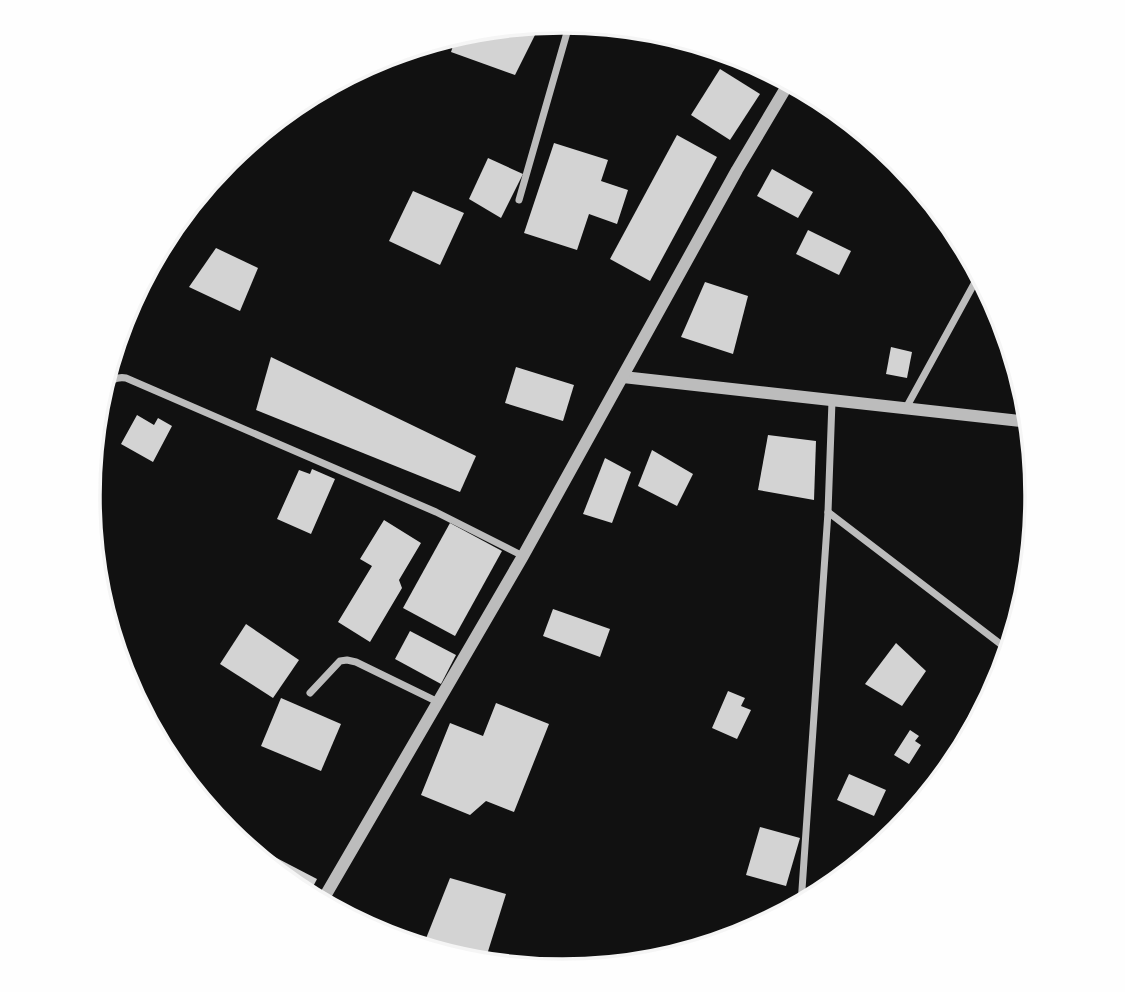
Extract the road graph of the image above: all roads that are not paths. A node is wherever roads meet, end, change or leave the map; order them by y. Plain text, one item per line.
1 (567, 33) edge
2 (785, 90) edge
3 (519, 200) dead end
4 (973, 283) edge
5 (623, 377) junction
6 (115, 379) edge
7 (832, 401) junction
8 (906, 408) junction
9 (1018, 421) edge
10 (828, 512) junction
11 (523, 556) junction
12 (1001, 645) edge
13 (310, 693) dead end
14 (438, 702) junction
15 (803, 892) edge
16 (326, 894) edge

1 - 3 street
2 - 5 street
4 - 8 street
5 - 7 street
5 - 11 street
6 - 11 street
7 - 8 street
7 - 10 street
8 - 9 street
10 - 12 street
10 - 15 street
11 - 14 street
13 - 14 street
14 - 16 street

